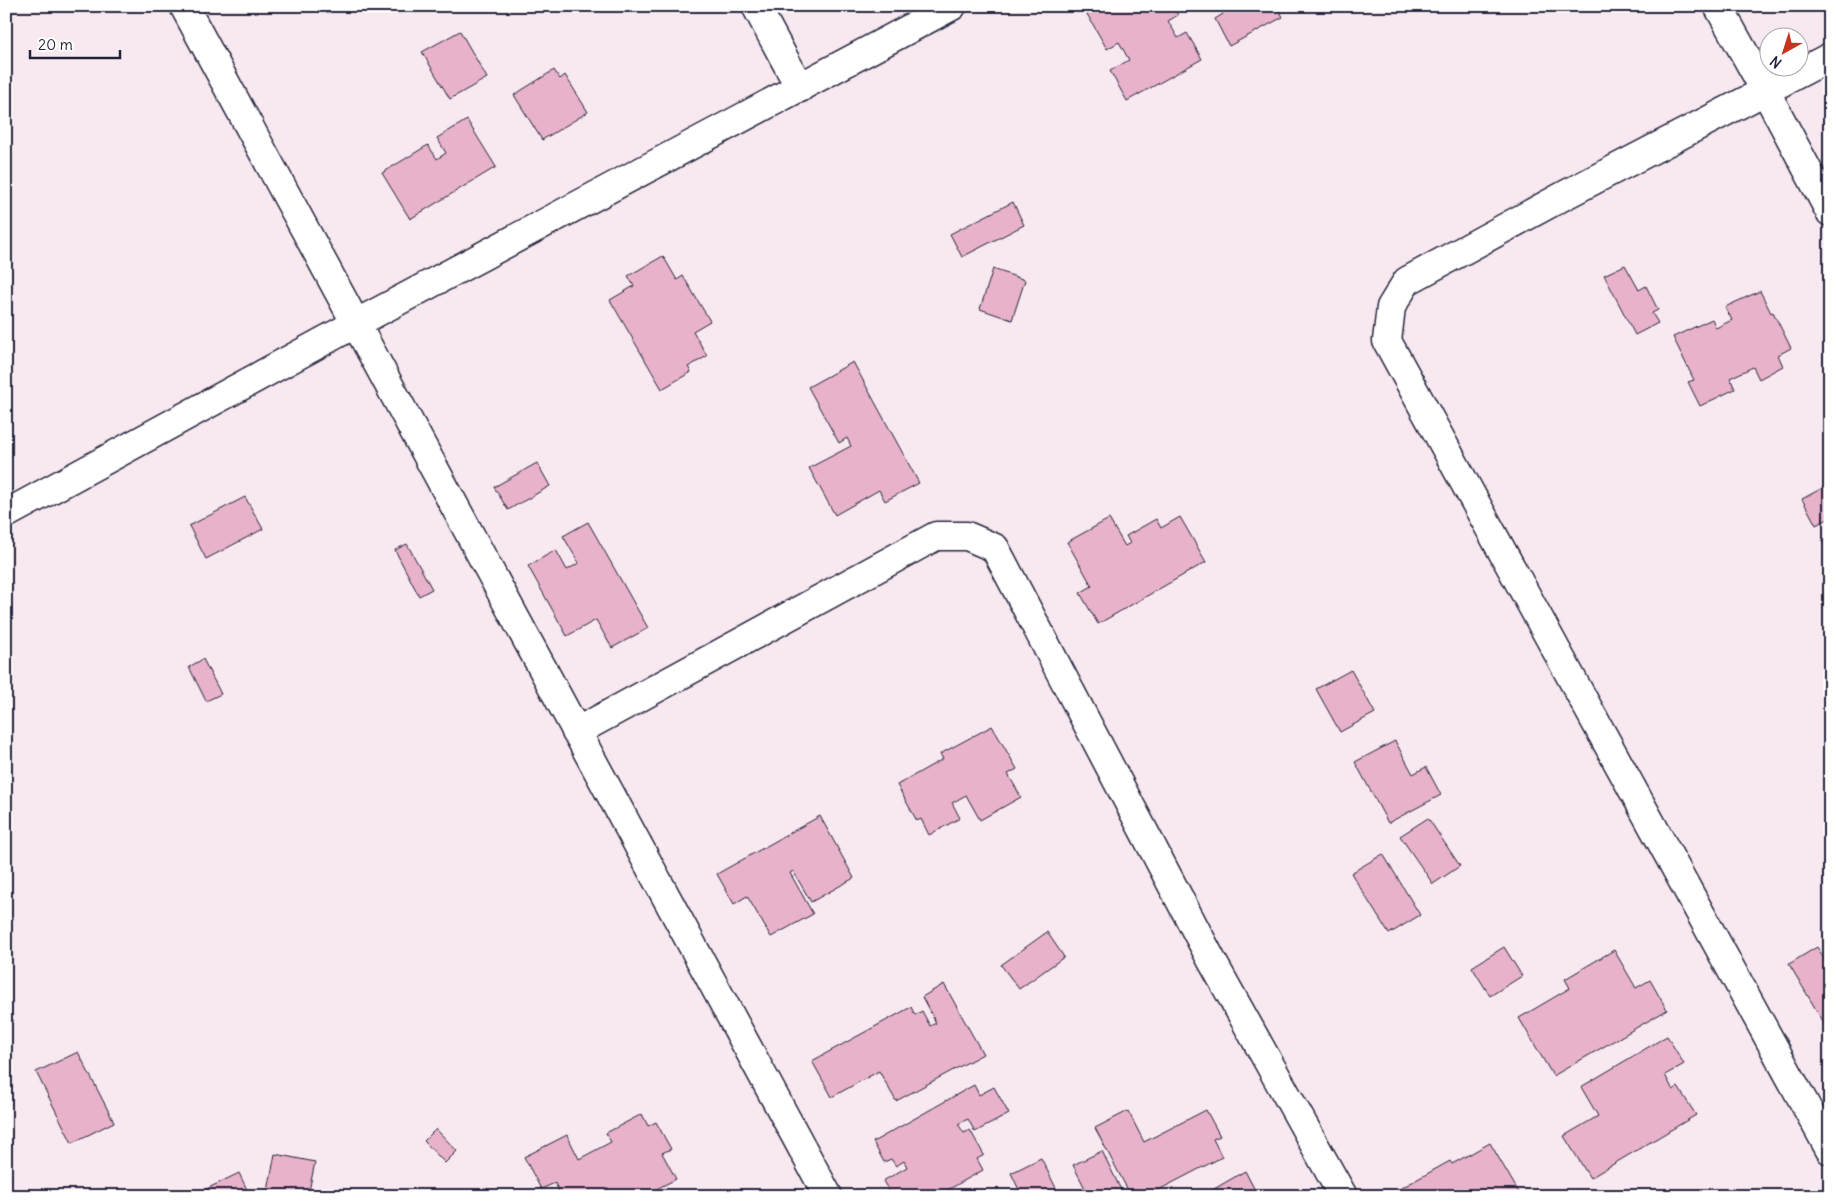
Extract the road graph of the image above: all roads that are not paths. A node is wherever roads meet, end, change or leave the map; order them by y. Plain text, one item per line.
1 (184, 6) edge
2 (756, 6) edge
3 (952, 6) edge
4 (1718, 6) edge
5 (1830, 58) edge
6 (800, 88) junction
7 (1766, 92) junction
8 (1830, 212) edge
9 (355, 324) junction
10 (6, 514) edge
11 (576, 732) junction
12 (1830, 1150) edge
13 (828, 1196) edge
14 (1343, 1196) edge

1 - 9 street
2 - 6 street
3 - 6 street
4 - 7 street
5 - 7 street
6 - 9 street
7 - 8 street
7 - 12 street
9 - 10 street
9 - 11 street
11 - 13 street
11 - 14 street

